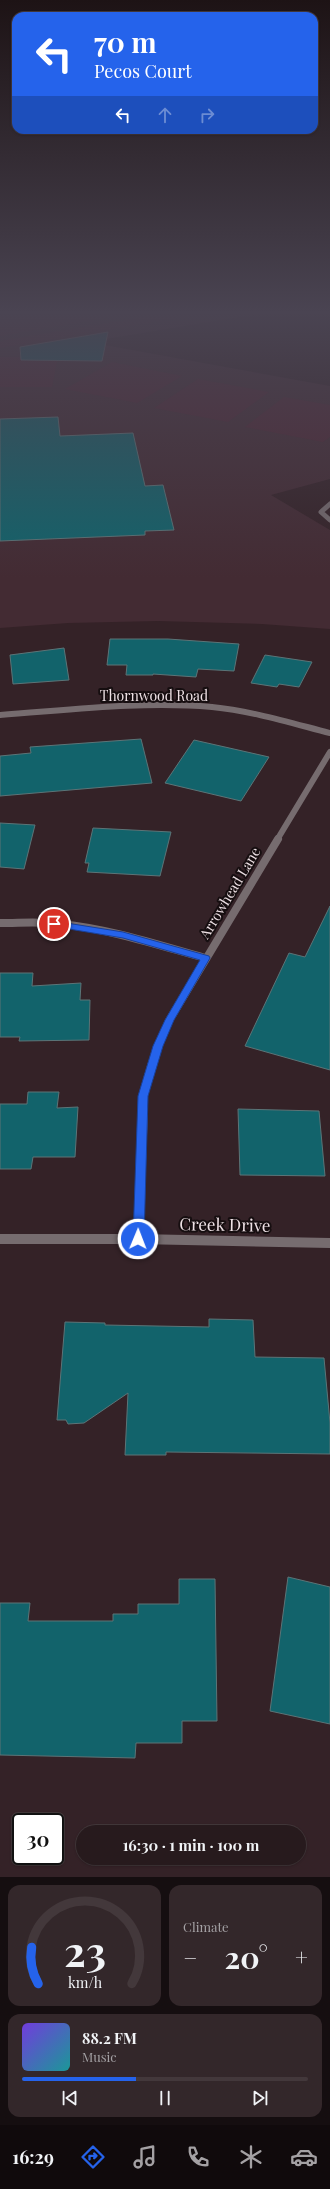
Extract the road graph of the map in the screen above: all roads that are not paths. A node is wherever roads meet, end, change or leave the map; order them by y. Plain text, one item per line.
1 (330, 504) edge
2 (330, 520) edge
3 (0, 715) edge
4 (330, 732) edge
5 (330, 752) edge
6 (0, 923) edge
7 (205, 958) junction
8 (0, 1238) edge
9 (138, 1239) junction
10 (330, 1243) edge

1 - 2 street
3 - 4 street, Thornwood Road
5 - 7 street, Arrowhead Lane
6 - 7 street
7 - 9 street, Arrowhead Lane
8 - 9 street, Creek Drive
9 - 10 street, Creek Drive

